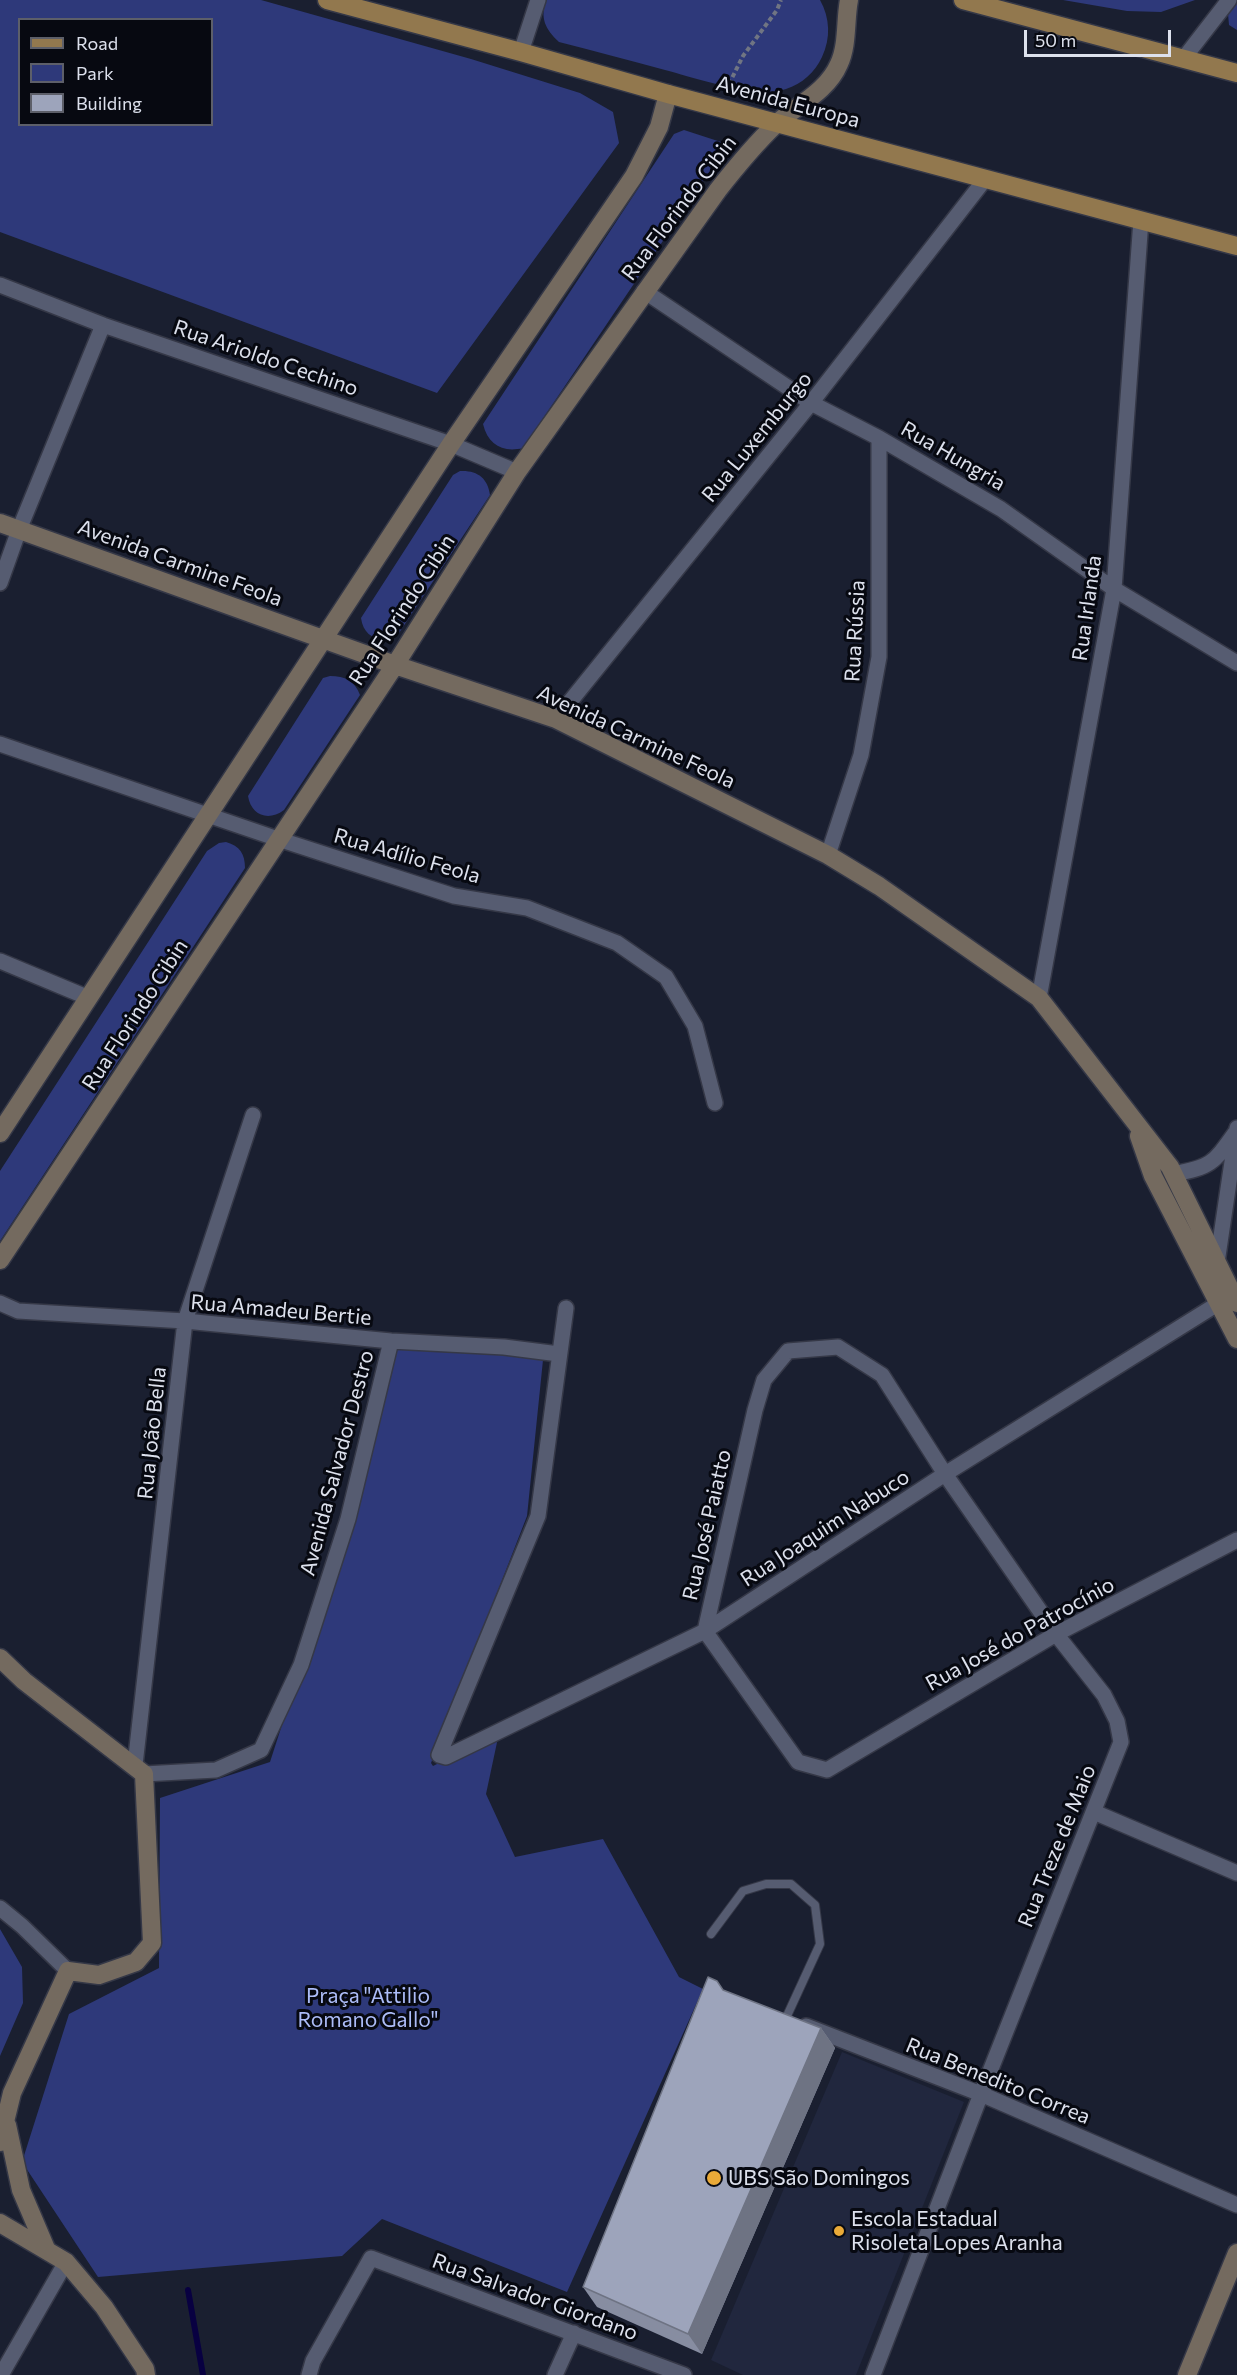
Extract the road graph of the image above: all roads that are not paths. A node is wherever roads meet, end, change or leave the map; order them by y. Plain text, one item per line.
1 (327, 0) edge
2 (538, 0) edge
3 (849, 0) edge
4 (963, 0) edge
5 (1229, 0) edge
6 (521, 52) junction
7 (1184, 58) junction
8 (1237, 73) edge
9 (668, 94) junction
10 (778, 123) junction
11 (986, 178) junction
12 (1141, 220) junction
13 (1237, 246) edge
14 (0, 285) edge
15 (644, 291) junction
16 (103, 325) junction
17 (811, 403) junction
18 (879, 438) junction
19 (451, 444) junction
20 (517, 472) junction
21 (0, 523) edge
22 (19, 530) junction
23 (0, 583) edge
24 (1114, 589) junction
25 (322, 639) junction
26 (1237, 663) edge
27 (394, 665) junction
28 (556, 719) junction
29 (0, 744) edge
30 (209, 816) junction
31 (278, 839) junction
32 (828, 855) junction
33 (0, 962) edge
34 (89, 998) junction
35 (1039, 998) junction
36 (715, 1103) dead end
37 (254, 1115) dead end
38 (1133, 1120) junction
39 (1237, 1129) edge
40 (0, 1133) edge
41 (1173, 1174) junction
42 (0, 1260) edge
43 (1217, 1263) junction
44 (0, 1303) edge
45 (1228, 1303) edge
46 (566, 1308) dead end
47 (185, 1321) junction
48 (1237, 1339) edge
49 (391, 1341) junction
50 (559, 1354) junction
51 (882, 1375) joint
52 (945, 1474) junction
53 (1237, 1540) edge
54 (705, 1631) junction
55 (1056, 1634) junction
56 (0, 1658) edge
57 (140, 1769) junction
58 (827, 1770) joint
59 (1094, 1812) junction
60 (1237, 1873) edge
61 (0, 1908) edge
62 (711, 1934) dead end
63 (68, 1971) junction
64 (781, 2016) joint
65 (981, 2094) junction
66 (6, 2106) edge
67 (0, 2142) edge
68 (1237, 2205) edge
69 (0, 2223) edge
70 (47, 2251) junction
71 (1237, 2253) edge
72 (66, 2262) junction
73 (574, 2333) junction
74 (1, 2375) edge
75 (146, 2375) edge
76 (309, 2375) edge
77 (555, 2375) edge
78 (684, 2375) edge
79 (873, 2375) edge
80 (1186, 2375) edge

1 - 6 main road, Avenida Europa
2 - 6 street
3 - 10 main road, Rua Florindo Cibin
4 - 7 main road
5 - 7 street
6 - 9 main road, Avenida Europa
7 - 8 main road
9 - 10 main road, Avenida Europa
9 - 19 main road
10 - 11 main road, Avenida Europa
10 - 15 main road, Rua Florindo Cibin
11 - 12 main road, Avenida Europa
11 - 17 street, Rua Luxemburgo
12 - 13 main road, Avenida Europa
12 - 24 street, Rua Irlanda
14 - 16 street, Rua Arioldo Cechino
15 - 17 street, Rua Hungria
15 - 20 main road, Rua Florindo Cibin
16 - 19 street, Rua Arioldo Cechino
16 - 22 street
17 - 18 street, Rua Hungria
17 - 28 street, Rua Luxemburgo
18 - 24 street, Rua Hungria
18 - 32 street, Rua Rússia
19 - 20 street, Rua Arioldo Cechino
19 - 25 main road
20 - 27 main road, Rua Florindo Cibin
21 - 22 main road, Avenida Carmine Feola
22 - 23 street
22 - 25 main road, Avenida Carmine Feola
24 - 26 street, Rua Hungria
24 - 35 street, Rua Irlanda
25 - 27 main road, Avenida Carmine Feola
25 - 30 main road
27 - 28 main road, Avenida Carmine Feola
27 - 31 main road, Rua Florindo Cibin
28 - 32 main road, Avenida Carmine Feola
29 - 30 street, Rua Adílio Feola
30 - 31 street, Rua Adílio Feola
30 - 34 main road
31 - 36 street, Rua Adílio Feola
31 - 42 main road, Rua Florindo Cibin
32 - 35 main road, Avenida Carmine Feola
33 - 34 street
34 - 40 main road
35 - 38 main road, Avenida Carmine Feola
37 - 47 street, Rua João Bella
38 - 41 main road, Avenida Carmine Feola
38 - 45 main road, Avenida Carmine Feola
39 - 41 street
39 - 43 street
41 - 43 main road, Avenida Carmine Feola
43 - 45 main road, Avenida Carmine Feola
44 - 47 street, Rua Amadeu Bertie
45 - 48 main road, Avenida Carmine Feola
45 - 52 street, Rua Joaquim Nabuco
46 - 50 street
47 - 49 street, Rua Amadeu Bertie
47 - 57 street, Rua João Bella
49 - 50 street, Rua Amadeu Bertie
49 - 57 street, Avenida Salvador Destro
50 - 54 street, Rua Joaquim Nabuco
51 - 52 street, Rua Treze de Maio
51 - 54 street, Rua José Paiatto
52 - 54 street, Rua Joaquim Nabuco
52 - 55 street, Rua Treze de Maio
53 - 55 street, Rua José do Patrocínio
54 - 58 street, Rua José Paiatto
55 - 58 street, Rua José do Patrocínio
55 - 59 street, Rua Treze de Maio
56 - 57 main road
57 - 63 main road
59 - 60 street
59 - 65 street, Rua Treze de Maio
61 - 63 street
62 - 64 lane
63 - 66 main road
64 - 65 street, Rua Benedito Correa
65 - 68 street, Rua Benedito Correa
65 - 79 street, Rua Treze de Maio
66 - 67 main road
66 - 70 main road
69 - 70 main road
70 - 72 main road
71 - 80 main road
72 - 74 street
72 - 75 main road
73 - 76 street, Rua Salvador Giordano
73 - 77 street
73 - 78 street, Rua Salvador Giordano

